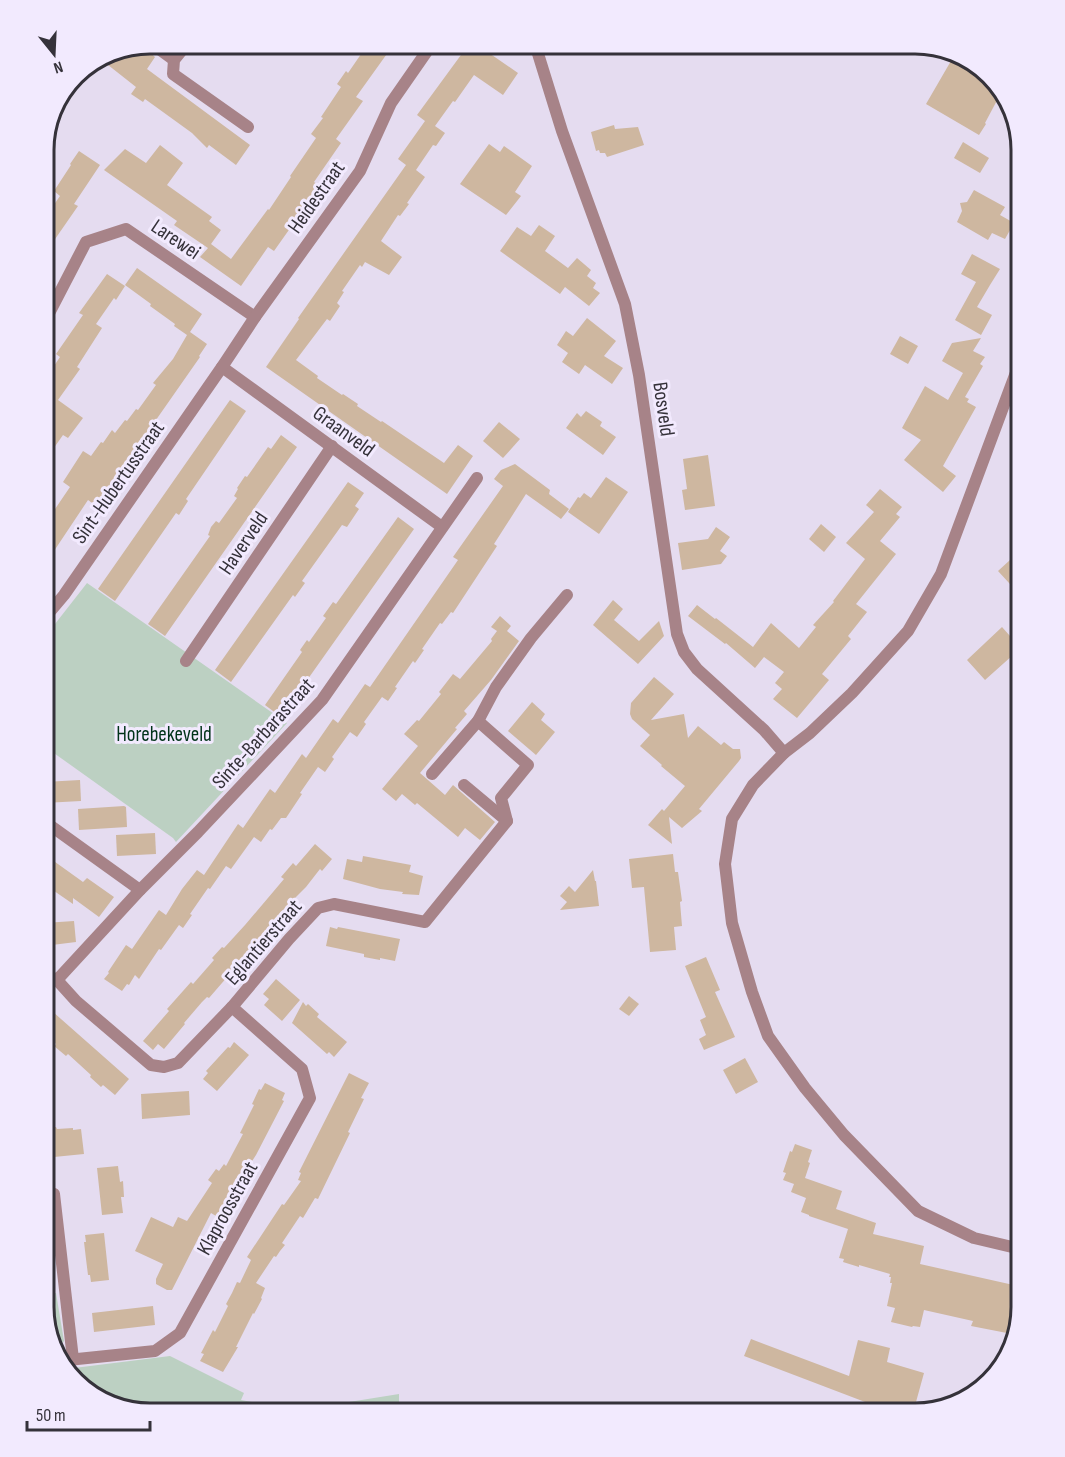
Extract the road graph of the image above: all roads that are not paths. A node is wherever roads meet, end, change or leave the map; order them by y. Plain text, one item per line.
1 (166, 54) edge
2 (179, 54) edge
3 (425, 54) edge
4 (538, 54) edge
5 (174, 60) junction
6 (248, 127) dead end
7 (54, 304) edge
8 (255, 317) junction
9 (222, 368) junction
10 (1011, 388) edge
11 (332, 446) junction
12 (477, 478) dead end
13 (442, 527) junction
14 (567, 595) dead end
15 (54, 607) edge
16 (186, 661) dead end
17 (478, 721) junction
18 (784, 753) junction
19 (432, 774) dead end
20 (464, 785) dead end
21 (507, 821) junction
22 (54, 828) edge
23 (140, 890) junction
24 (54, 979) edge
25 (57, 980) junction
26 (232, 1007) junction
27 (54, 1194) dead end
28 (1011, 1247) edge
29 (70, 1359) edge
30 (73, 1359) junction

1 - 5 street
2 - 5 street
3 - 8 street, Heidestraat
4 - 18 street, Bosveld
5 - 6 street
7 - 8 street, Larewei
8 - 9 street, Heidestraat
9 - 11 street, Graanveld
9 - 15 street, Sint-Hubertusstraat
10 - 18 street
11 - 13 street, Graanveld
11 - 16 street, Haverveld
12 - 13 street, Sinte-Barbarastraat
13 - 23 street, Sinte-Barbarastraat
14 - 17 street
17 - 19 street
17 - 21 street
18 - 28 street
20 - 21 street
21 - 26 street, Eglantierstraat
22 - 23 street
23 - 25 street, Sinte-Barbarastraat
24 - 25 street
25 - 26 street, Eglantierstraat
26 - 30 street, Klaproosstraat
27 - 30 street
29 - 30 street, Klaproosstraat

